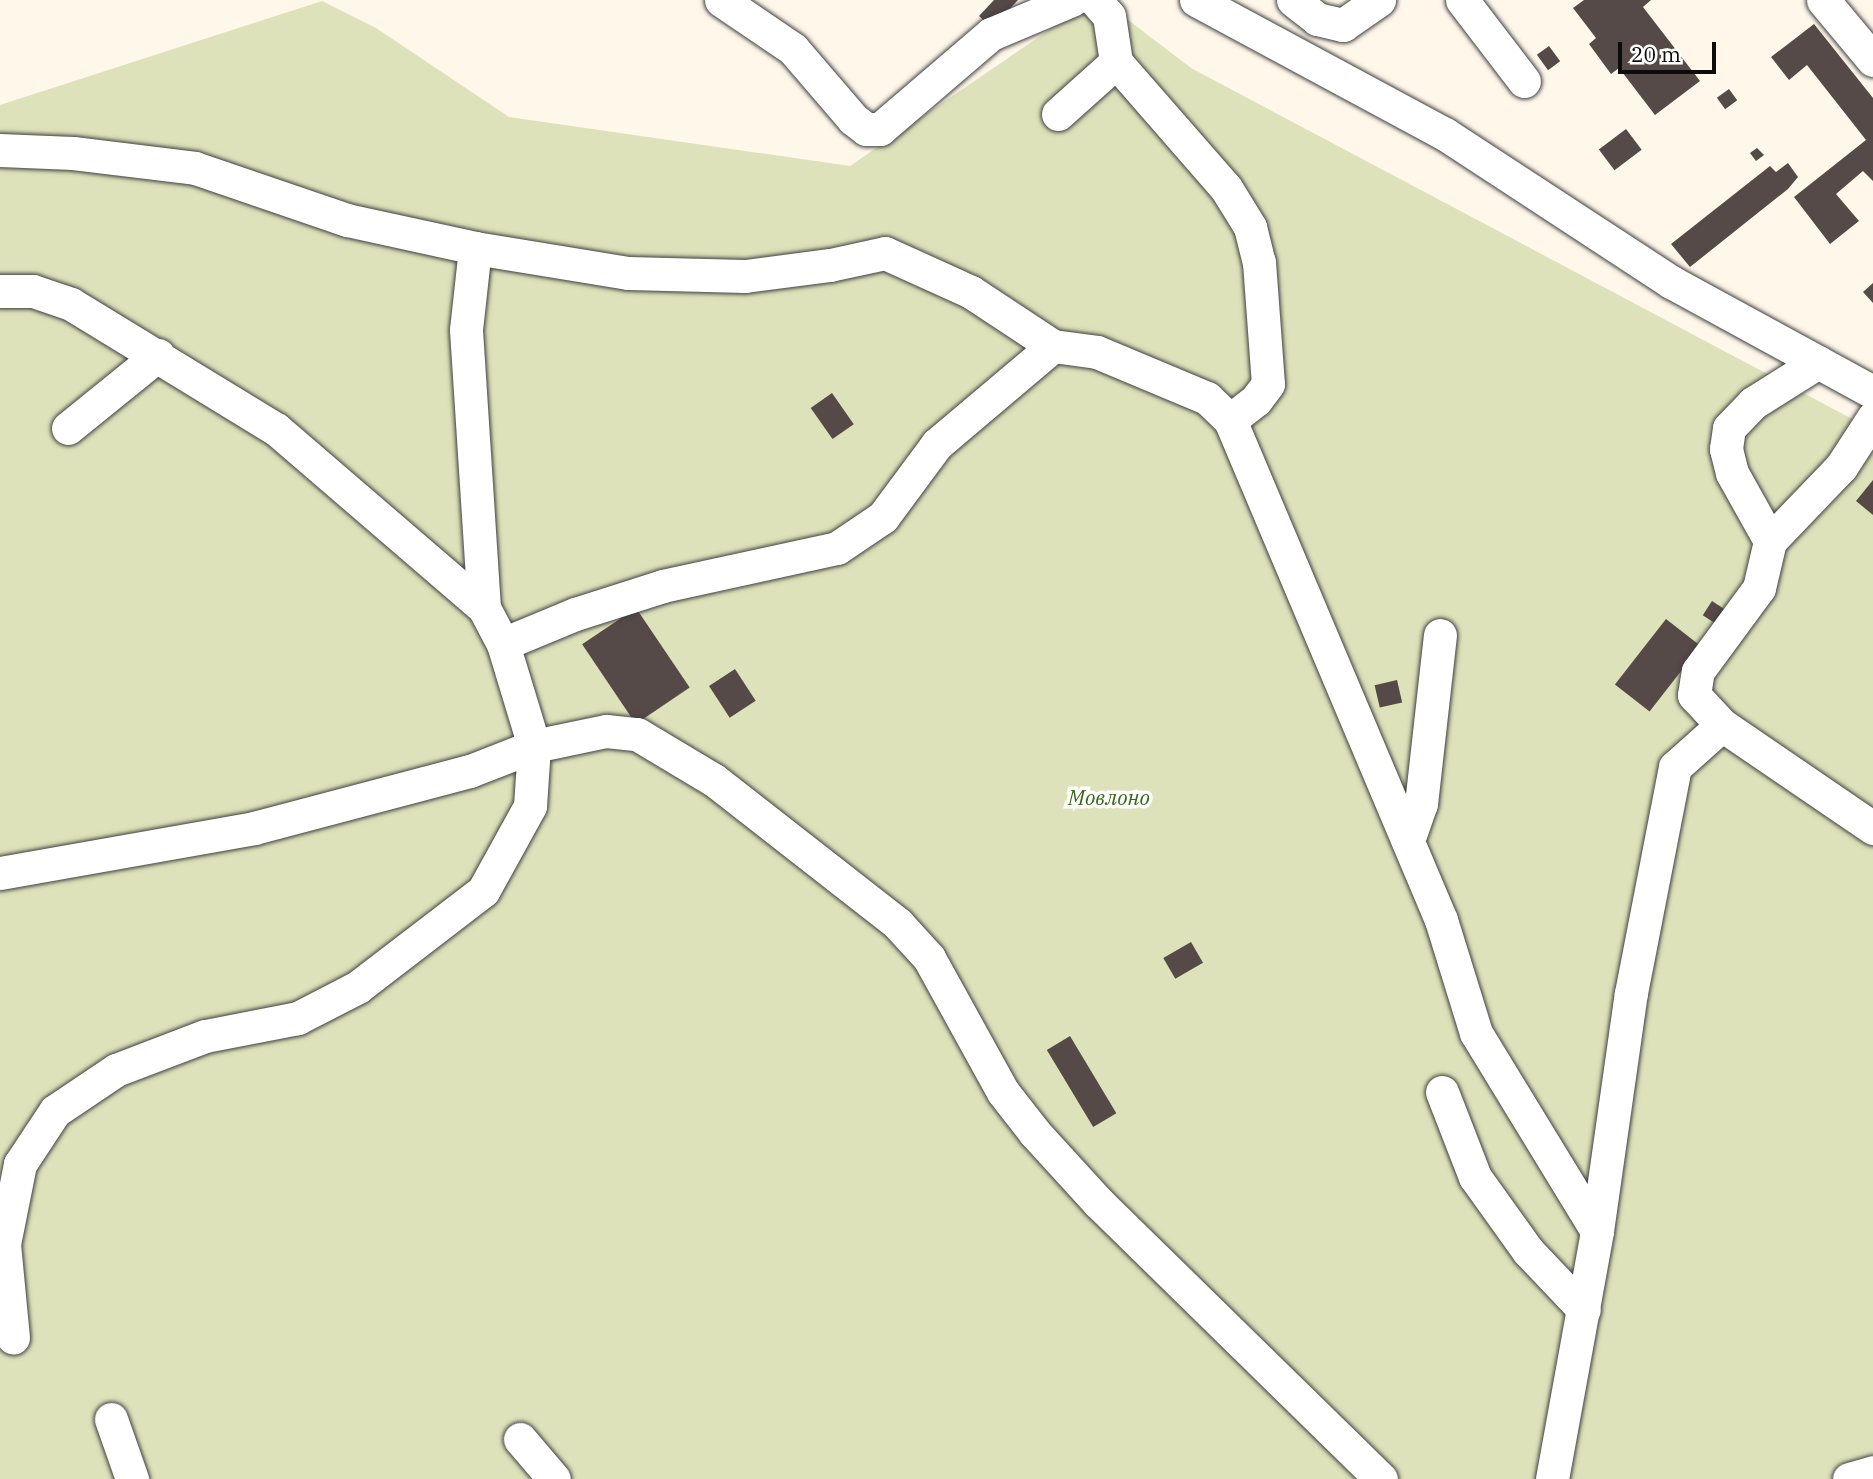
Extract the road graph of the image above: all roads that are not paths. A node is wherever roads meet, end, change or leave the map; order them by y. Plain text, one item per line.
1 (721, 0) edge
2 (1196, 0) edge
3 (1293, 0) edge
4 (1379, 0) edge
5 (1462, 0) edge
6 (1823, 0) edge
7 (1094, 1) edge
8 (1873, 60) edge
9 (1115, 62) junction
10 (1524, 81) dead end
11 (1058, 114) dead end
12 (0, 150) edge
13 (475, 248) junction
14 (0, 291) edge
15 (1053, 346) junction
16 (158, 355) junction
17 (1818, 362) junction
18 (1873, 392) edge
19 (1873, 418) edge
20 (1230, 420) junction
21 (68, 428) dead end
22 (1770, 541) junction
23 (484, 608) junction
24 (1440, 635) dead end
25 (503, 644) junction
26 (1722, 725) junction
27 (534, 746) junction
28 (1873, 828) edge
29 (1408, 841) junction
30 (0, 873) edge
31 (1442, 1092) dead end
32 (1597, 1231) junction
33 (1584, 1310) junction
34 (13, 1338) dead end
35 (111, 1419) dead end
36 (520, 1439) dead end
37 (1873, 1472) edge
38 (132, 1479) edge
39 (554, 1479) edge
40 (1381, 1479) edge
41 (1552, 1479) edge
42 (1849, 1479) edge

1 - 7 street
2 - 17 street
3 - 4 street
5 - 10 street
6 - 8 street
7 - 9 street
9 - 11 street
9 - 20 street
12 - 13 street
13 - 15 street
13 - 23 street
14 - 16 street
15 - 20 street
15 - 25 street
16 - 21 street
16 - 23 street
17 - 18 street
17 - 22 street
19 - 22 street
20 - 29 street
22 - 26 street
23 - 25 street
24 - 29 street
25 - 27 street
26 - 28 street
26 - 32 street
27 - 30 street
27 - 34 street
27 - 40 street
29 - 32 street
31 - 33 street
32 - 33 street
33 - 41 street
35 - 38 street
36 - 39 street
37 - 42 street

